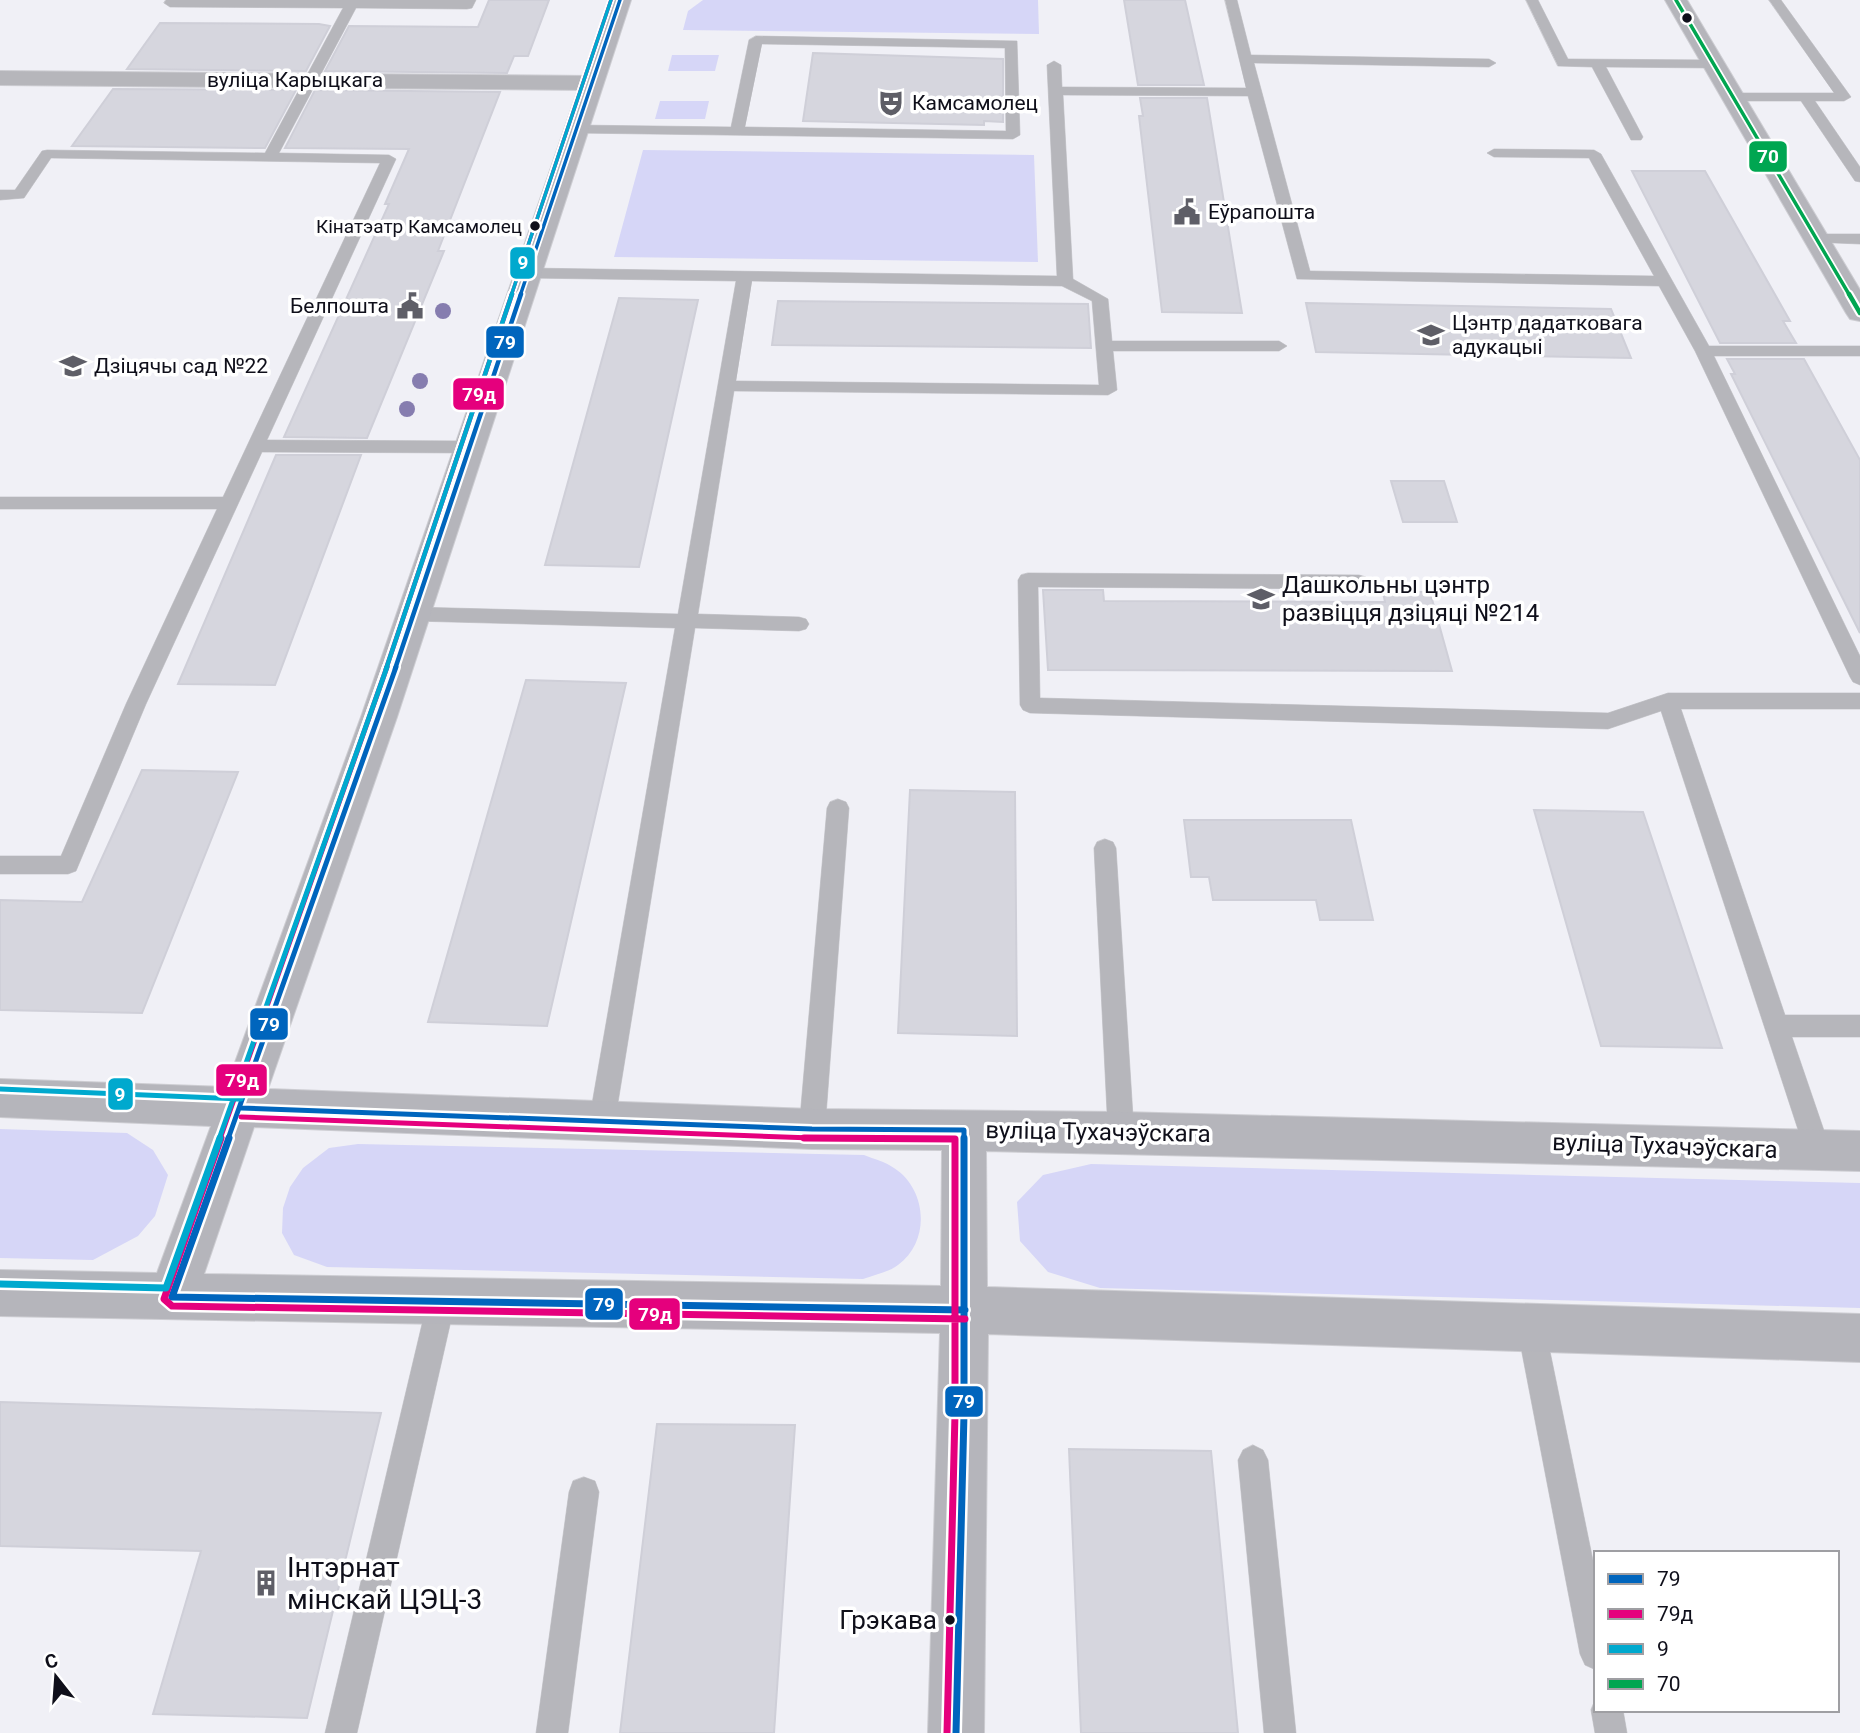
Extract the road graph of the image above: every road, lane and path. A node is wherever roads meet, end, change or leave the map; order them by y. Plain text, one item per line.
1 (173, 0) edge
2 (470, 0) edge
3 (620, 0) edge
4 (1231, 0) edge
5 (1532, 0) edge
6 (1676, 0) edge
7 (1775, 0) edge
8 (352, 4) junction
9 (1246, 58) junction
10 (1489, 63) dead end
11 (1597, 63) junction
12 (1713, 64) junction
13 (1054, 65) dead end
14 (0, 78) edge
15 (311, 80) junction
16 (590, 83) junction
17 (1055, 91) junction
18 (1254, 92) junction
19 (1732, 97) junction
20 (1805, 97) junction
21 (1844, 97) junction
22 (1860, 98) edge
23 (575, 129) junction
24 (737, 131) junction
25 (1636, 137) dead end
26 (1494, 153) dead end
27 (270, 157) junction
28 (1860, 178) edge
29 (0, 195) edge
30 (1817, 239) junction
31 (1860, 239) edge
32 (528, 273) junction
33 (745, 276) junction
34 (1065, 281) junction
35 (1664, 281) junction
36 (1860, 313) edge
37 (1104, 346) junction
38 (1279, 346) dead end
39 (1703, 351) junction
40 (1860, 351) edge
41 (729, 386) junction
42 (255, 446) junction
43 (471, 447) junction
44 (0, 502) edge
45 (228, 503) junction
46 (1359, 582) dead end
47 (413, 614) junction
48 (688, 621) junction
49 (799, 624) dead end
50 (1860, 677) edge
51 (1668, 701) junction
52 (1860, 701) edge
53 (838, 808) dead end
54 (1105, 848) dead end
55 (0, 865) edge
56 (1777, 1026) junction
57 (1860, 1026) edge
58 (0, 1098) edge
59 (241, 1108) junction
60 (602, 1121) junction
61 (812, 1129) junction
62 (964, 1130) junction
63 (1121, 1132) junction
64 (1818, 1151) junction
65 (1860, 1151) edge
66 (0, 1293) edge
67 (172, 1297) junction
68 (441, 1303) junction
69 (965, 1310) junction
70 (1531, 1326) junction
71 (1860, 1338) edge
72 (1253, 1461) dead end
73 (584, 1492) dead end
74 (1594, 1644) edge
75 (1607, 1712) edge
76 (341, 1733) edge
77 (552, 1733) edge
78 (956, 1733) edge
79 (1280, 1733) edge
80 (1611, 1733) edge

1 - 8 lane
2 - 8 lane
3 - 16 main road
4 - 9 lane
5 - 11 lane
6 - 12 main road
7 - 21 lane
8 - 15 lane
9 - 10 lane
9 - 18 lane
11 - 12 lane
11 - 25 lane
12 - 19 main road
13 - 17 lane
14 - 15 street, вуліца Карыцкага
15 - 16 street, вуліца Карыцкага
15 - 27 lane
16 - 23 main road
17 - 18 lane
17 - 34 lane
18 - 35 lane
19 - 20 lane
19 - 30 main road
20 - 21 lane
20 - 28 lane
21 - 22 lane
23 - 24 lane
23 - 32 main road
24 - 24 lane
26 - 35 lane
27 - 29 lane
27 - 42 lane
30 - 31 lane
30 - 36 main road
32 - 33 lane
32 - 43 main road
33 - 34 lane
33 - 41 lane
34 - 37 lane
35 - 39 lane
37 - 38 lane
37 - 41 lane
39 - 40 lane
39 - 50 lane
41 - 48 lane
42 - 43 lane
42 - 45 lane
43 - 47 main road
44 - 45 lane
45 - 55 lane
46 - 51 lane
47 - 48 lane
47 - 59 main road
48 - 49 lane
48 - 60 lane
51 - 52 lane
51 - 56 lane
53 - 61 lane
54 - 63 lane
56 - 57 lane
56 - 64 lane
58 - 59 main road, вуліца Тухачэўскага
59 - 60 main road, вуліца Тухачэўскага
59 - 67 main road
60 - 61 main road, вуліца Тухачэўскага
61 - 62 main road, вуліца Тухачэўскага
62 - 63 main road, вуліца Тухачэўскага
62 - 69 main road
63 - 64 main road, вуліца Тухачэўскага
64 - 65 main road, вуліца Тухачэўскага
66 - 67 main road
67 - 68 main road
68 - 69 main road
68 - 76 lane
69 - 70 main road
69 - 78 main road
70 - 71 main road
70 - 74 lane
72 - 79 lane
73 - 77 lane
75 - 80 lane

